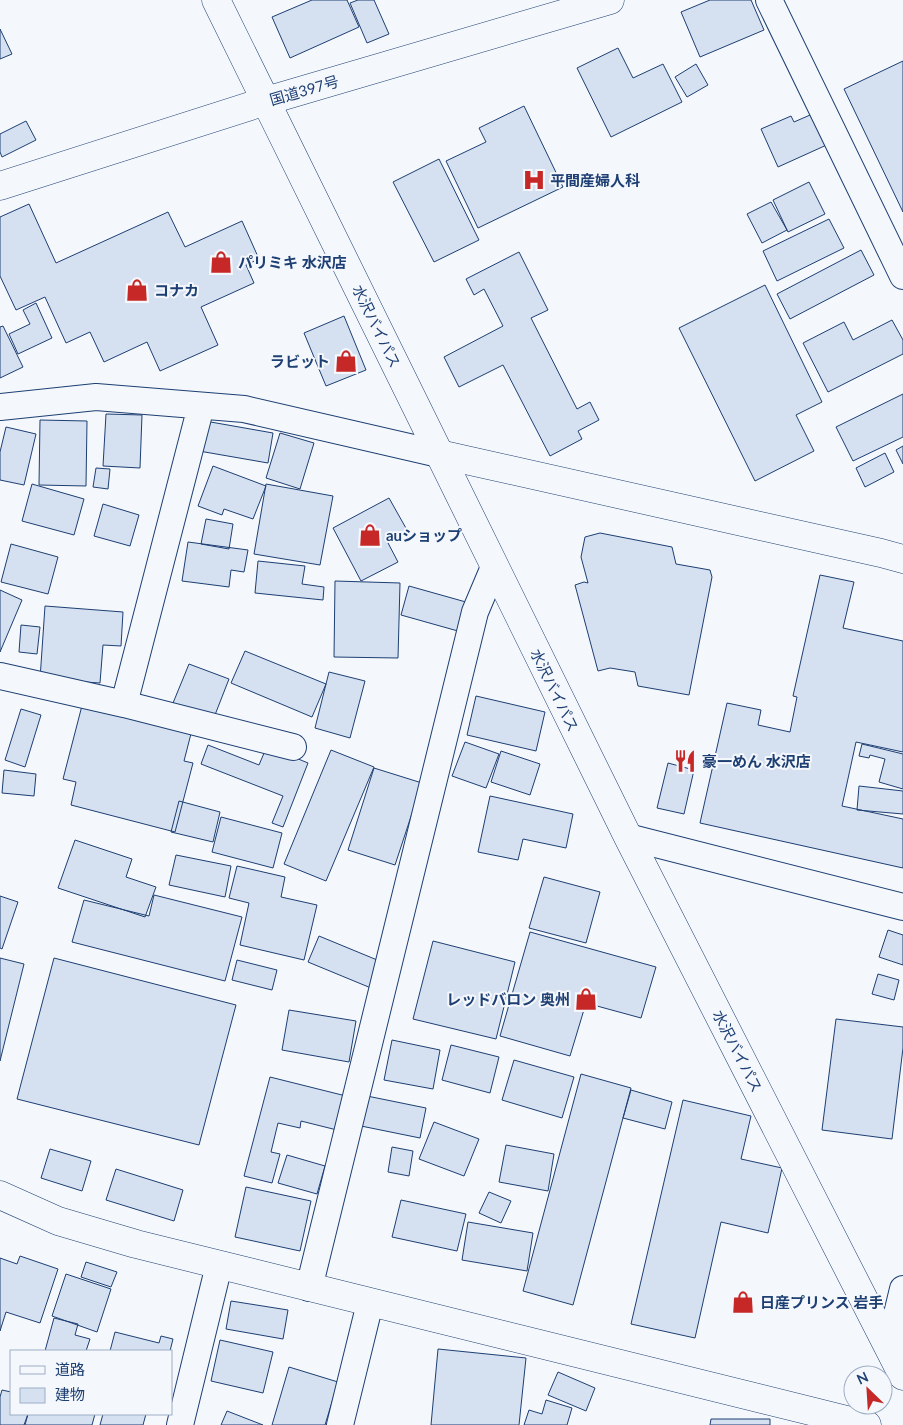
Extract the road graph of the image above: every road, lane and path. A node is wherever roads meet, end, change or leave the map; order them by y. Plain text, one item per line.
1 (216, 0) edge
2 (610, 0) edge
3 (769, 0) edge
4 (266, 101) junction
5 (0, 186) edge
6 (903, 276) edge
7 (201, 406) junction
8 (0, 407) edge
9 (439, 454) junction
10 (903, 560) edge
11 (494, 566) junction
12 (0, 676) edge
13 (124, 704) junction
14 (293, 747) dead end
15 (628, 837) junction
16 (903, 907) edge
17 (0, 1195) edge
18 (219, 1265) junction
19 (309, 1288) junction
20 (903, 1289) edge
21 (370, 1303) junction
22 (889, 1347) junction
23 (903, 1376) edge
24 (180, 1425) edge
25 (340, 1425) edge
26 (865, 1425) edge

1 - 4 main road, 水沢バイパス
2 - 4 main road, 国道397号
3 - 6 street
4 - 5 main road, 国道397号
4 - 9 main road, 水沢バイパス
7 - 8 street
7 - 9 street
7 - 13 street
9 - 10 main road
9 - 11 main road, 水沢バイパス
11 - 15 main road, 水沢バイパス
11 - 19 street
12 - 13 street
13 - 14 street
15 - 16 street
15 - 22 main road, 水沢バイパス
17 - 18 main road
18 - 19 main road
18 - 24 street
19 - 21 main road
20 - 22 street
21 - 25 street
21 - 26 main road
22 - 23 main road, 水沢バイパス

